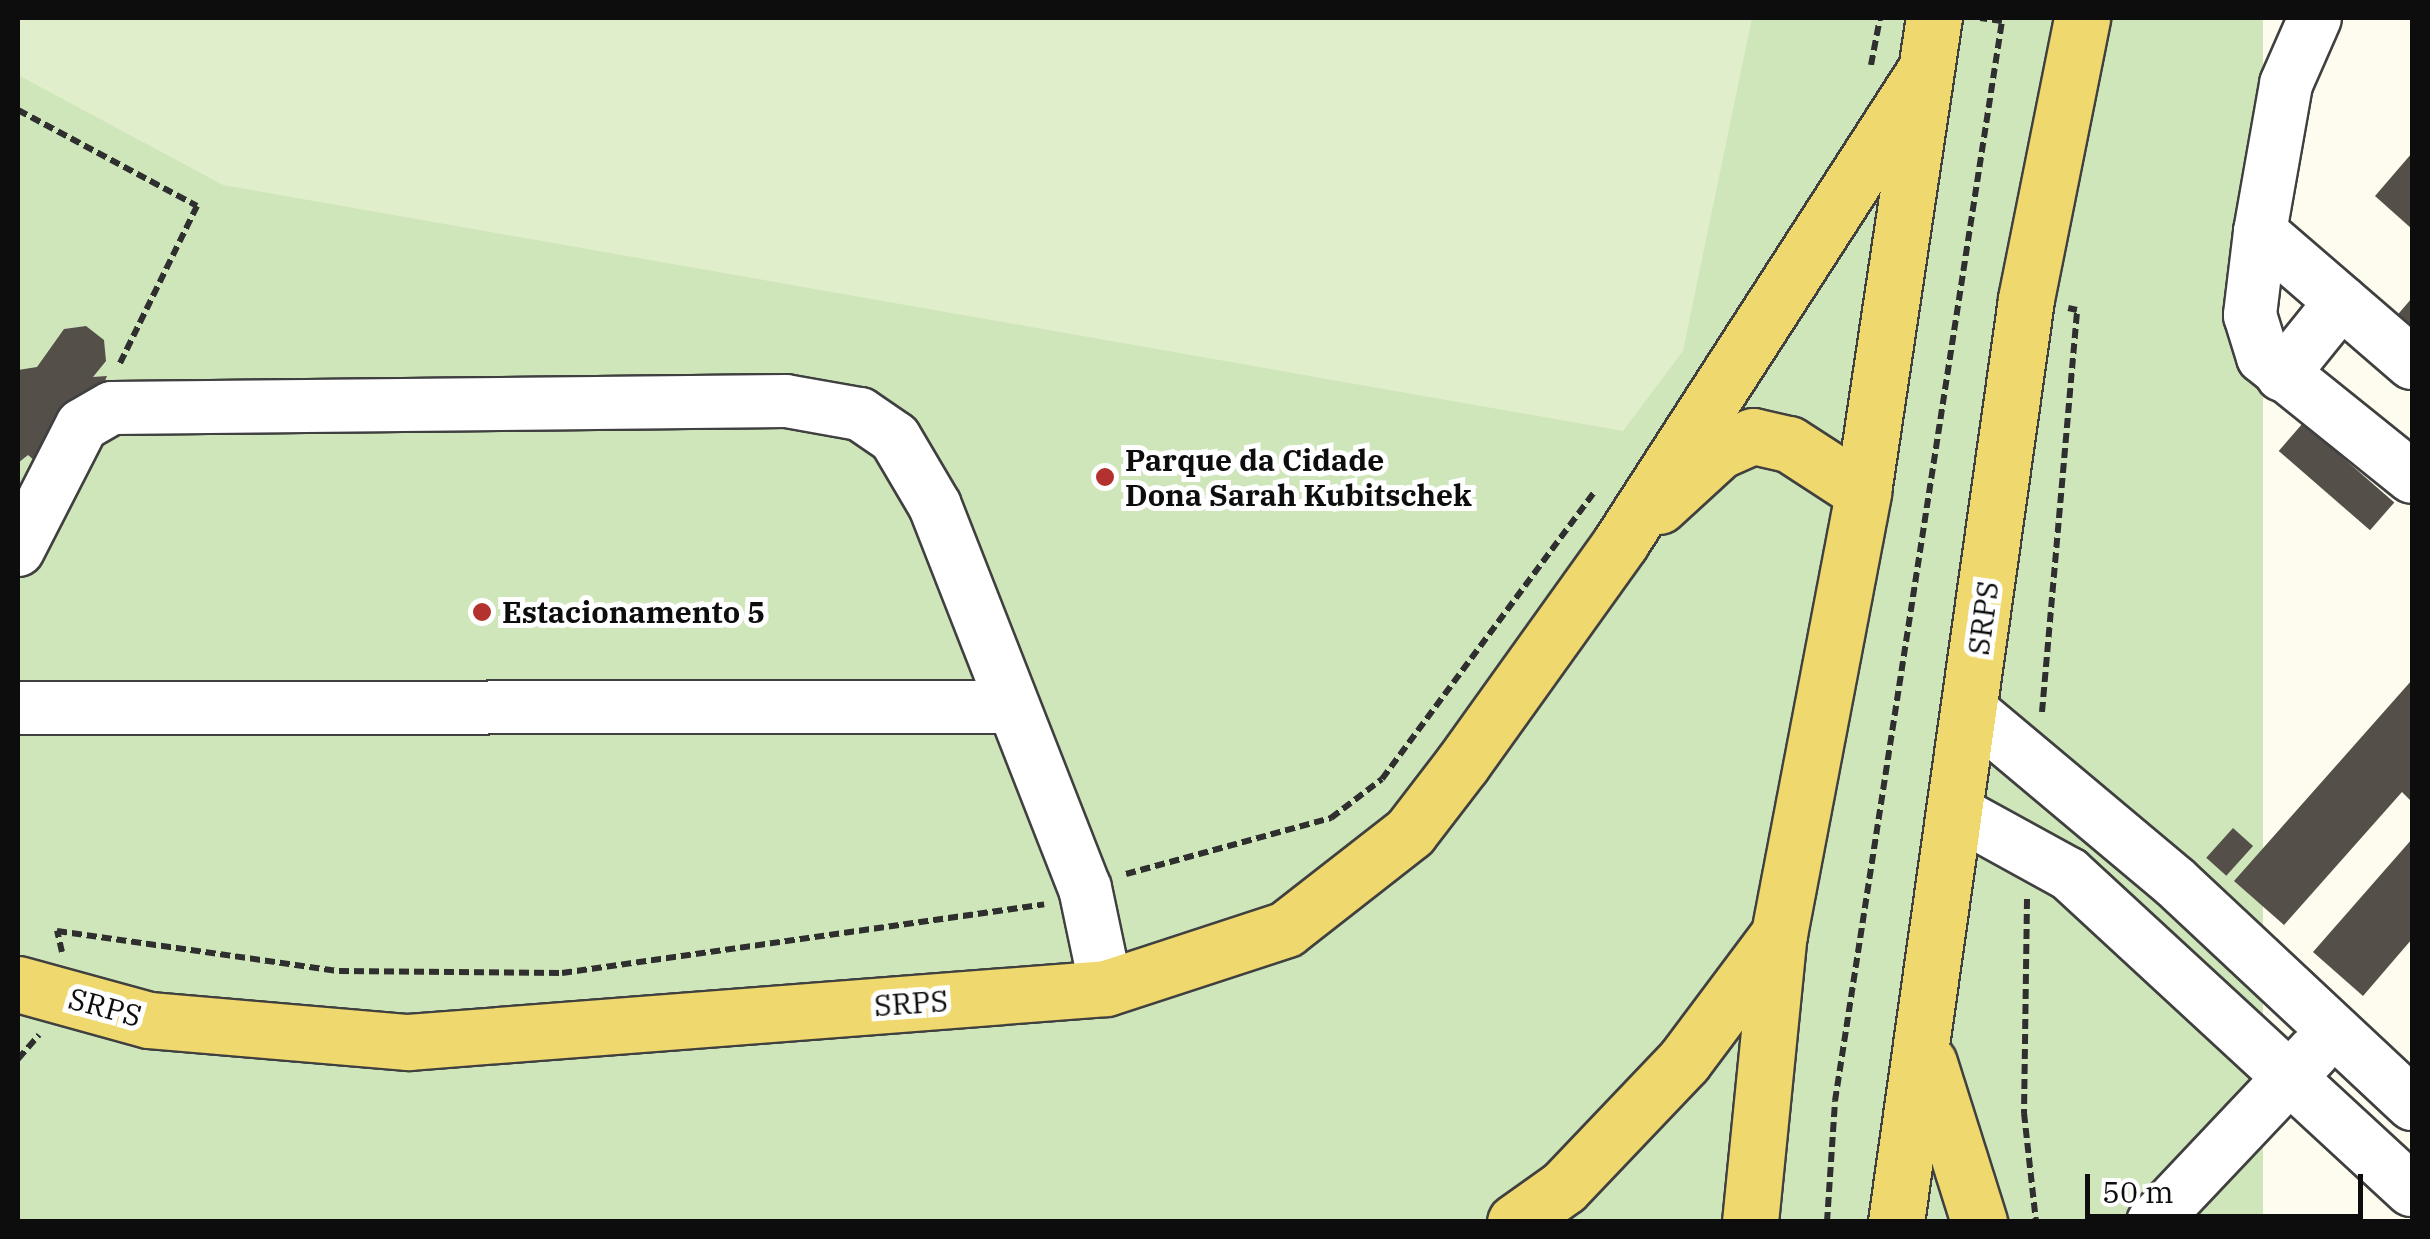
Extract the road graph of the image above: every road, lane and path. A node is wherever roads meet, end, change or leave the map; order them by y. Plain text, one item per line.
1 (1880, 18) edge
2 (1934, 18) edge
3 (1980, 18) edge
4 (2082, 18) edge
5 (2315, 18) edge
6 (1922, 74) junction
7 (1868, 82) dead end
8 (18, 110) edge
9 (2260, 232) junction
10 (2341, 302) junction
11 (2412, 364) edge
12 (2282, 375) junction
13 (95, 414) junction
14 (1607, 475) dead end
15 (2412, 478) edge
16 (1863, 492) junction
17 (22, 531) edge
18 (1621, 542) junction
19 (1009, 707) junction
20 (18, 708) edge
21 (1970, 710) junction
22 (1956, 812) junction
23 (1085, 888) junction
24 (2182, 888) junction
25 (1779, 934) junction
26 (2168, 962) junction
27 (18, 984) edge
28 (1106, 988) junction
29 (72, 999) junction
30 (2332, 1032) junction
31 (1922, 1036) junction
32 (2288, 1077) junction
33 (2405, 1092) edge
34 (2412, 1190) edge
35 (1515, 1222) edge
36 (1750, 1222) edge
37 (1827, 1222) edge
38 (1896, 1222) edge
39 (1979, 1222) edge
40 (2153, 1222) edge

1 - 7 path
2 - 6 main road, SRPS
3 - 37 path
4 - 21 main road, SRPS
5 - 9 lane
6 - 16 main road, SRPS
6 - 18 main road, SRPS
8 - 13 path
9 - 10 lane
9 - 12 lane
10 - 11 lane
10 - 12 lane
12 - 15 lane
13 - 17 lane
13 - 19 lane
14 - 23 path
16 - 18 main road, SRPS
16 - 25 main road, SRPS
18 - 28 main road, SRPS
19 - 20 lane
19 - 23 lane
21 - 22 main road, SRPS
21 - 24 lane
22 - 26 lane
22 - 31 main road, SRPS
23 - 28 lane
23 - 29 path
24 - 26 lane
24 - 30 lane
25 - 35 main road
25 - 36 main road, SRPS
26 - 32 lane
27 - 29 main road, SRPS
28 - 29 main road, SRPS
30 - 32 lane
30 - 33 lane
31 - 38 main road, SRPS
31 - 39 main road
32 - 34 lane
32 - 40 lane

